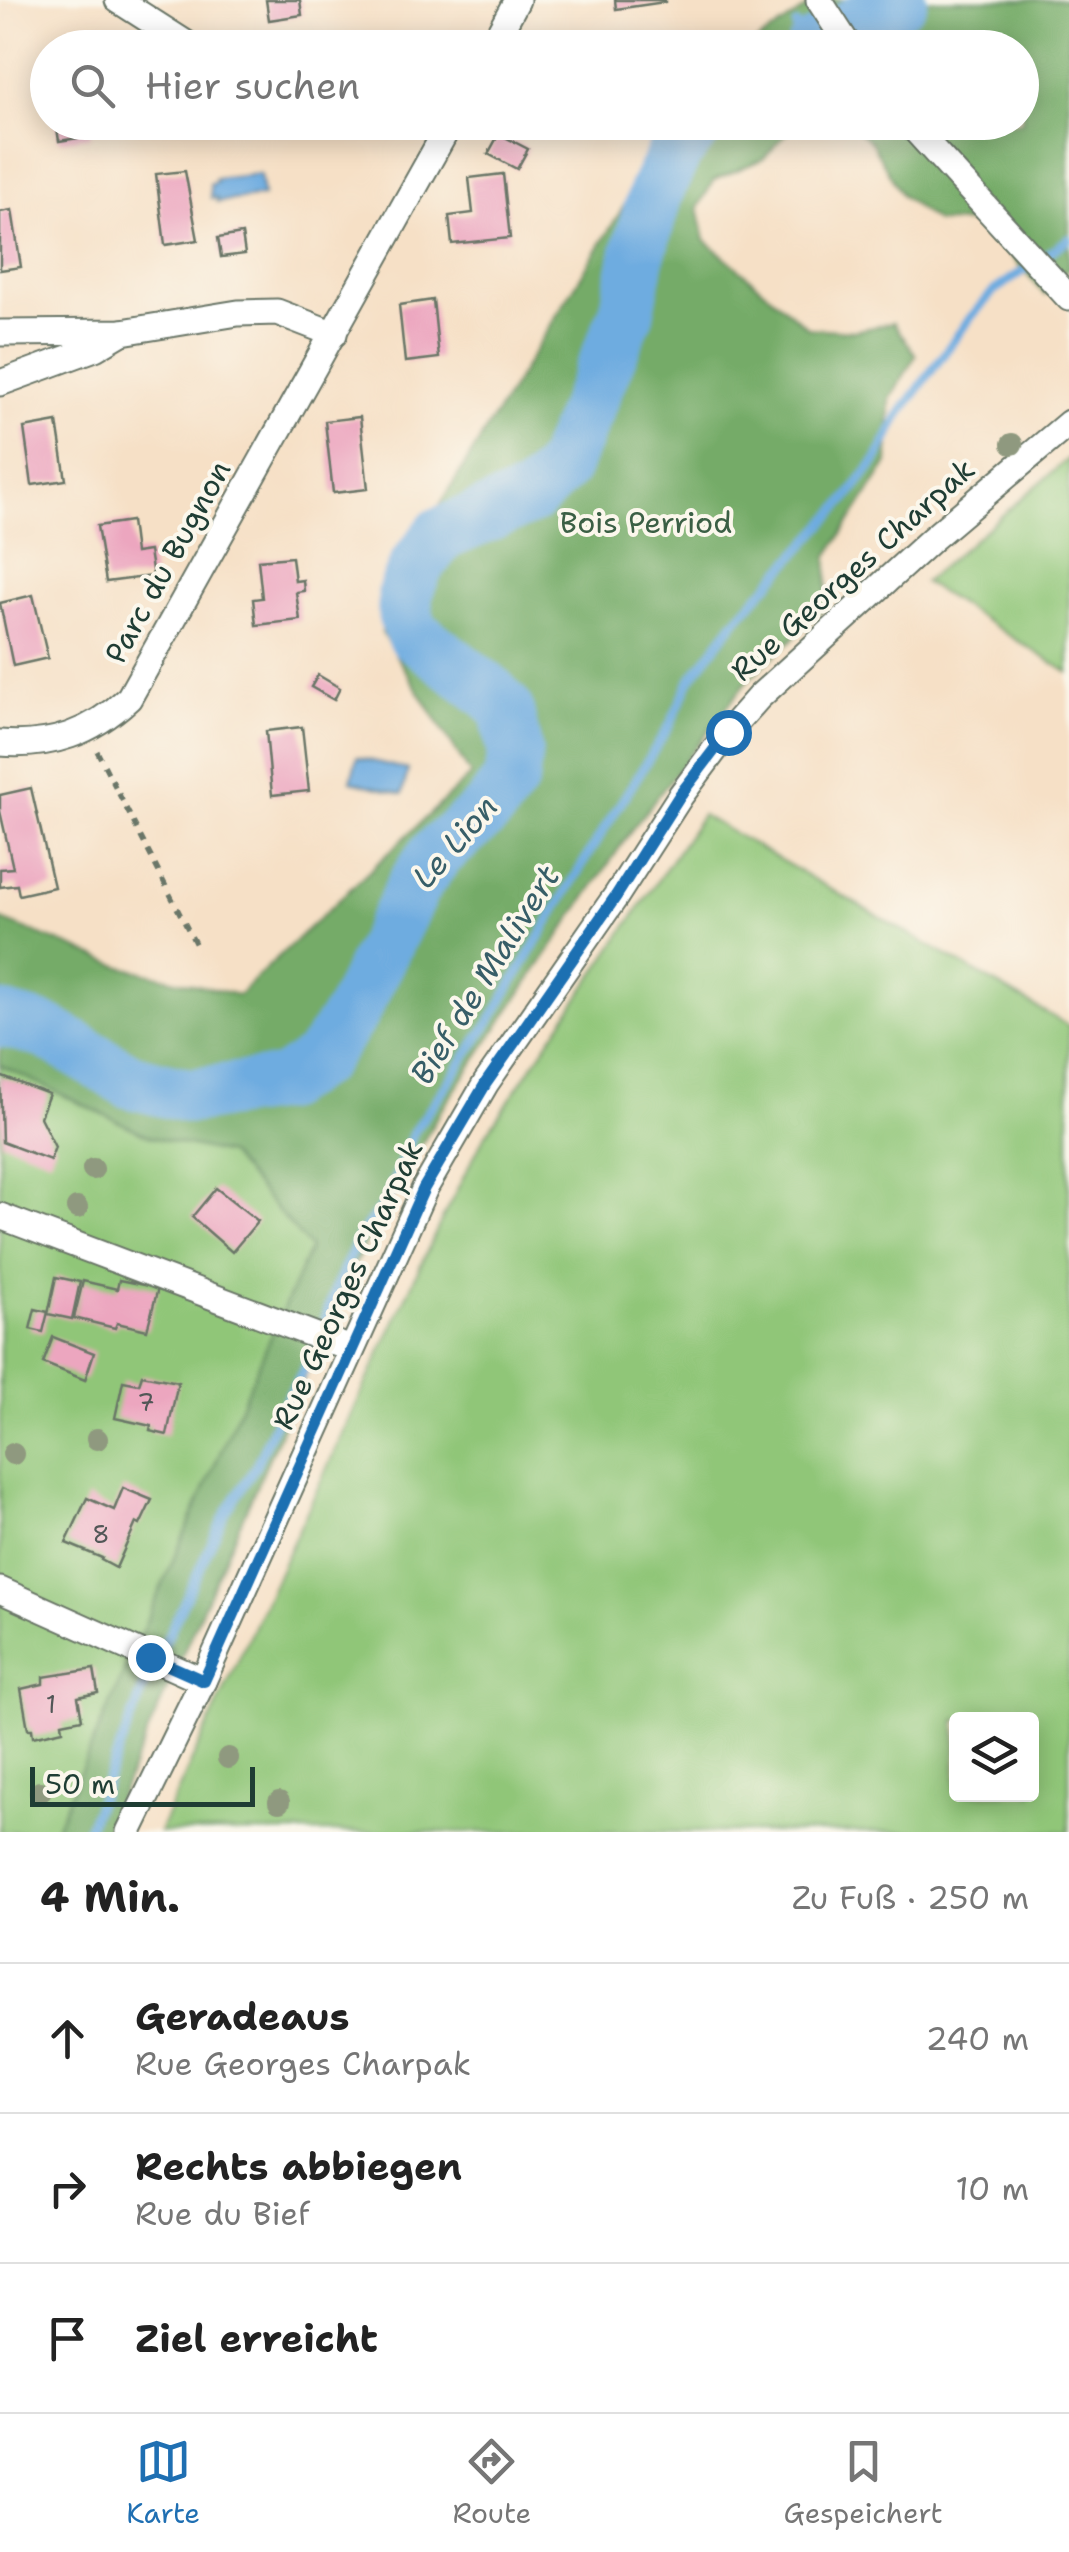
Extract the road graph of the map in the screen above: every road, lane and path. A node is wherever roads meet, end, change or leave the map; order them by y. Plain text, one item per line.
1 (118, 0) edge
2 (517, 0) edge
3 (820, 1) edge
4 (165, 30) edge
5 (501, 30) edge
6 (839, 30) edge
7 (440, 140) edge
8 (924, 140) edge
9 (1069, 298) edge
10 (122, 332) junction
11 (0, 333) edge
12 (334, 334) junction
13 (0, 382) edge
14 (1069, 423) edge
15 (86, 730) junction
16 (0, 743) edge
17 (198, 949) dead end
18 (0, 1216) edge
19 (330, 1341) junction
20 (0, 1590) edge
21 (204, 1681) junction
22 (128, 1832) edge

1 - 4 street
2 - 5 street
3 - 6 street
7 - 12 street, Parc du Bugnon
8 - 9 street
10 - 11 street
10 - 12 street
10 - 13 street
12 - 15 street, Parc du Bugnon
14 - 19 street, Rue Georges Charpak
15 - 16 street, Parc du Bugnon
15 - 17 path
18 - 19 street
19 - 21 street, Rue Georges Charpak
20 - 21 street
21 - 22 street, Rue Georges Charpak

